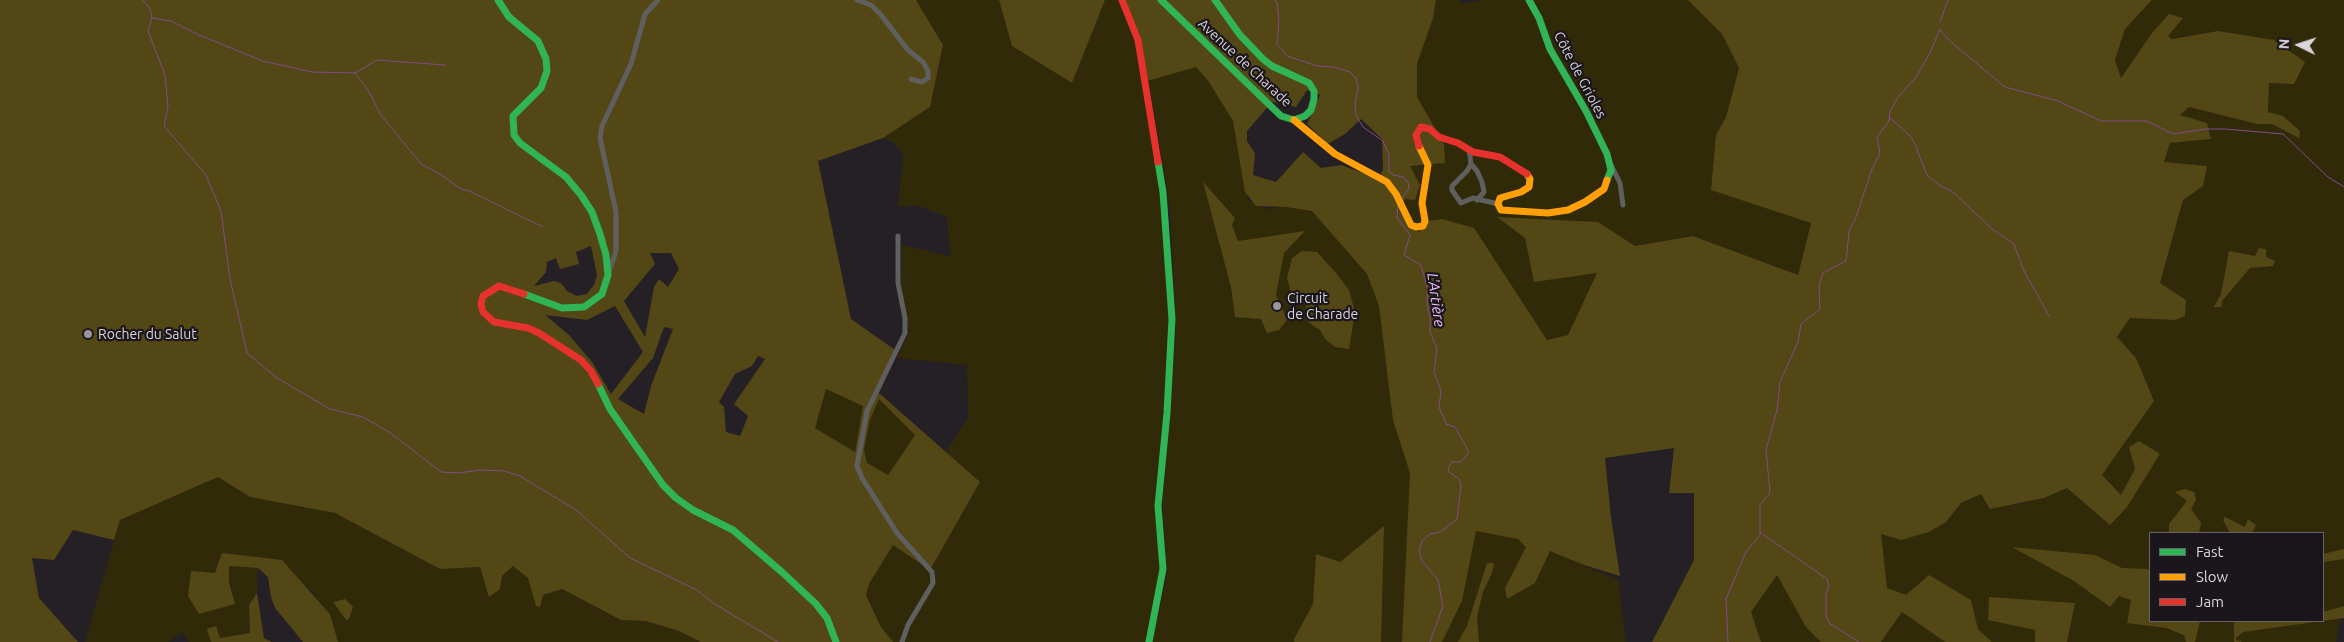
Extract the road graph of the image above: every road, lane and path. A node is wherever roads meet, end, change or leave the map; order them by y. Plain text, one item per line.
1 (498, 0) edge
2 (658, 0) edge
3 (857, 0) edge
4 (1122, 0) edge
5 (1161, 0) edge
6 (1215, 0) edge
7 (1529, 0) edge
8 (911, 79) dead end
9 (1294, 120) junction
10 (1469, 150) junction
11 (1609, 162) junction
12 (1470, 164) junction
13 (1477, 200) junction
14 (1498, 204) junction
15 (1623, 205) dead end
16 (898, 236) dead end
17 (608, 275) junction
18 (836, 642) edge
19 (902, 642) edge
20 (1149, 642) edge

1 - 17 street
2 - 17 street
3 - 8 street
4 - 20 street
5 - 9 street, Avenue de Charade
6 - 9 street, Avenue de Charade
7 - 11 street, Côte de Grioles
9 - 10 street
10 - 12 street
10 - 14 street
11 - 14 street
11 - 15 street
12 - 13 street
12 - 13 street
13 - 14 street
16 - 19 street
17 - 18 street

